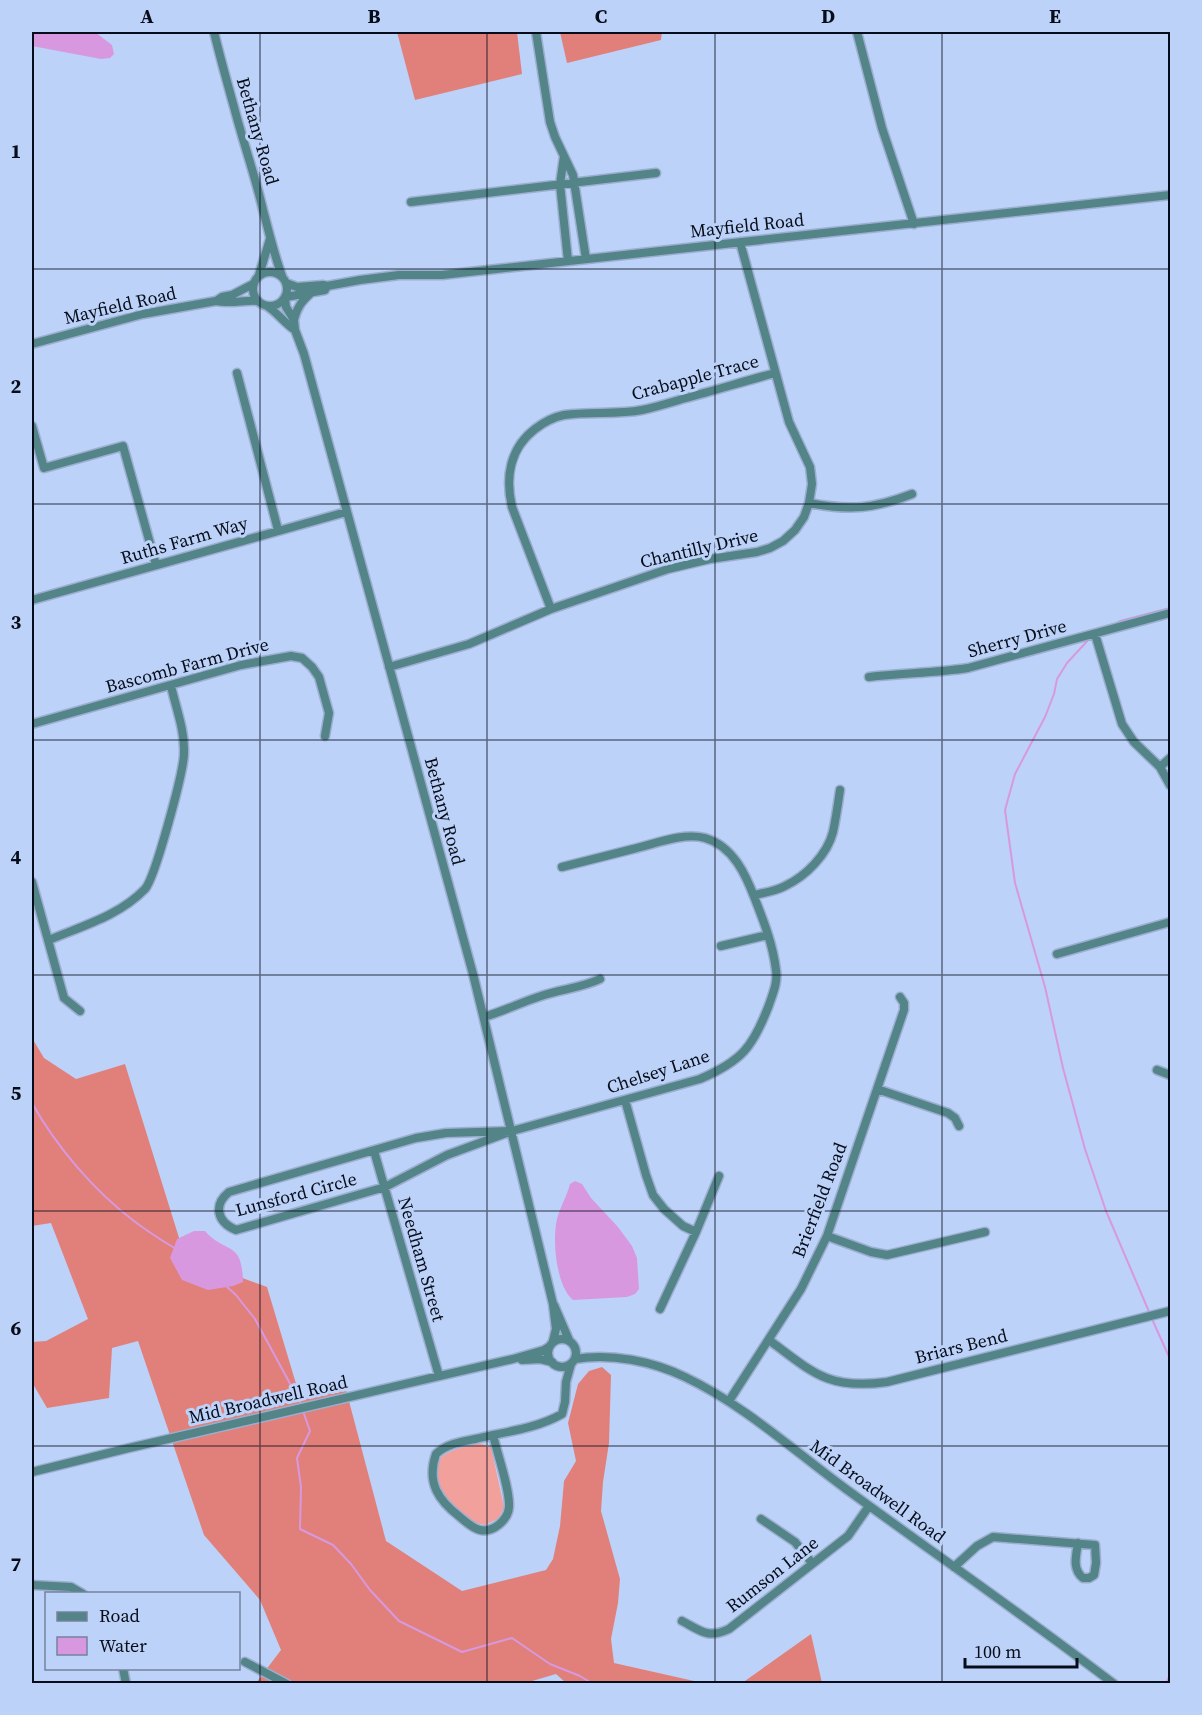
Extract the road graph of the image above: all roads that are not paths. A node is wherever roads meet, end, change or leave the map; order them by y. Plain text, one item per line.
1 (214, 32) edge
2 (536, 32) edge
3 (857, 32) edge
4 (564, 156) junction
5 (656, 173) dead end
6 (574, 183) junction
7 (560, 184) junction
8 (1170, 195) edge
9 (411, 202) dead end
10 (914, 224) junction
11 (270, 239) junction
12 (740, 242) junction
13 (586, 259) junction
14 (568, 261) junction
15 (259, 275) junction
16 (284, 279) junction
17 (253, 284) junction
18 (327, 286) junction
19 (312, 293) junction
20 (285, 298) junction
21 (216, 301) junction
22 (258, 302) junction
23 (267, 306) junction
24 (294, 320) junction
25 (296, 330) junction
26 (32, 344) edge
27 (237, 373) dead end
28 (775, 373) junction
29 (32, 426) edge
30 (912, 494) dead end
31 (809, 503) junction
32 (346, 512) junction
33 (278, 530) junction
34 (156, 565) junction
35 (32, 600) edge
36 (551, 609) junction
37 (1170, 613) edge
38 (1095, 634) junction
39 (389, 667) junction
40 (869, 677) dead end
41 (171, 686) junction
42 (32, 724) edge
43 (325, 736) dead end
44 (1170, 758) edge
45 (1160, 767) junction
46 (1170, 785) edge
47 (840, 790) dead end
48 (562, 867) dead end
49 (32, 882) edge
50 (754, 895) junction
51 (1170, 922) edge
52 (768, 935) junction
53 (49, 940) junction
54 (721, 946) dead end
55 (1057, 954) dead end
56 (600, 979) dead end
57 (900, 997) dead end
58 (80, 1011) dead end
59 (484, 1017) junction
60 (1157, 1070) dead end
61 (1170, 1075) edge
62 (877, 1089) junction
63 (625, 1100) junction
64 (959, 1126) dead end
65 (512, 1131) junction
66 (374, 1151) junction
67 (719, 1176) dead end
68 (385, 1187) junction
69 (696, 1232) junction
70 (985, 1232) dead end
71 (827, 1236) junction
72 (553, 1304) junction
73 (660, 1309) dead end
74 (1170, 1311) edge
75 (769, 1340) junction
76 (551, 1344) junction
77 (572, 1344) junction
78 (608, 1356) junction
79 (513, 1359) junction
80 (573, 1361) junction
81 (555, 1364) junction
82 (439, 1376) junction
83 (566, 1382) junction
84 (729, 1401) junction
85 (493, 1435) junction
86 (32, 1472) edge
87 (869, 1506) junction
88 (761, 1519) dead end
89 (1078, 1543) dead end
90 (812, 1563) junction
91 (954, 1567) junction
92 (32, 1585) edge
93 (81, 1592) edge
94 (682, 1621) dead end
95 (245, 1662) dead end
96 (287, 1683) edge
97 (1114, 1683) edge

1 - 11 street, Bethany Road
2 - 4 street
3 - 10 street
4 - 6 street
4 - 7 street
5 - 6 street
6 - 7 street
6 - 13 street
7 - 9 street
7 - 14 street
8 - 10 street, Mayfield Road
10 - 12 street, Mayfield Road
11 - 15 street, Bethany Road
11 - 16 street, Bethany Road
12 - 13 street, Mayfield Road
12 - 28 street, Chantilly Drive
13 - 14 street, Mayfield Road
14 - 18 street, Mayfield Road
15 - 16 street
15 - 17 street
16 - 18 street, Mayfield Road
16 - 20 street
17 - 21 street, Mayfield Road
17 - 22 street
18 - 19 street, Mayfield Road
19 - 20 street, Mayfield Road
19 - 24 street
20 - 23 street
20 - 24 street, Bethany Road
21 - 22 street, Mayfield Road
21 - 26 street, Mayfield Road
22 - 23 street
23 - 25 street
24 - 25 street, Bethany Road
25 - 32 street, Bethany Road
27 - 33 street
28 - 31 street, Chantilly Drive
28 - 36 street, Crabapple Trace
29 - 34 street
30 - 31 street
31 - 36 street, Chantilly Drive
32 - 33 street, Ruths Farm Way
32 - 39 street, Bethany Road
33 - 34 street, Ruths Farm Way
34 - 35 street, Ruths Farm Way
36 - 39 street, Chantilly Drive
37 - 38 street, Sherry Drive
38 - 40 street, Sherry Drive
38 - 45 street
39 - 59 street, Bethany Road
41 - 42 street, Bascomb Farm Drive
41 - 43 street, Bascomb Farm Drive
41 - 53 street
44 - 45 street
45 - 46 street
47 - 50 street
48 - 50 street, Chelsey Lane
49 - 53 street
50 - 52 street, Chelsey Lane
51 - 55 street
52 - 54 street
52 - 63 street, Chelsey Lane
53 - 58 street
56 - 59 street
57 - 62 street, Brierfield Road
59 - 65 street, Bethany Road
60 - 61 street
62 - 64 street
62 - 71 street, Brierfield Road
63 - 65 street, Chelsey Lane
63 - 69 street
65 - 66 street, Lunsford Circle
65 - 68 street, Lunsford Circle
65 - 72 street, Bethany Road
66 - 68 street, Needham Street
66 - 68 street, Lunsford Circle
67 - 69 street
68 - 82 street, Needham Street
69 - 73 street
70 - 71 street
71 - 75 street, Brierfield Road
72 - 76 street, Bethany Road
72 - 77 street, Bethany Road
74 - 75 street, Briars Bend
75 - 84 street, Brierfield Road
76 - 77 street
76 - 79 street, Mid Broadwell Road
76 - 81 street
77 - 78 street, Mid Broadwell Road
77 - 80 street
78 - 80 street, Mid Broadwell Road
78 - 84 street, Mid Broadwell Road
79 - 81 street, Mid Broadwell Road
79 - 82 street, Mid Broadwell Road
80 - 81 street
80 - 83 street
81 - 83 street
82 - 86 street, Mid Broadwell Road
83 - 85 street
84 - 87 street, Mid Broadwell Road
85 - 85 street
87 - 90 street, Rumson Lane
87 - 91 street, Mid Broadwell Road
88 - 90 street
89 - 91 street
90 - 94 street, Rumson Lane
91 - 97 street, Mid Broadwell Road
92 - 93 street
95 - 96 street

